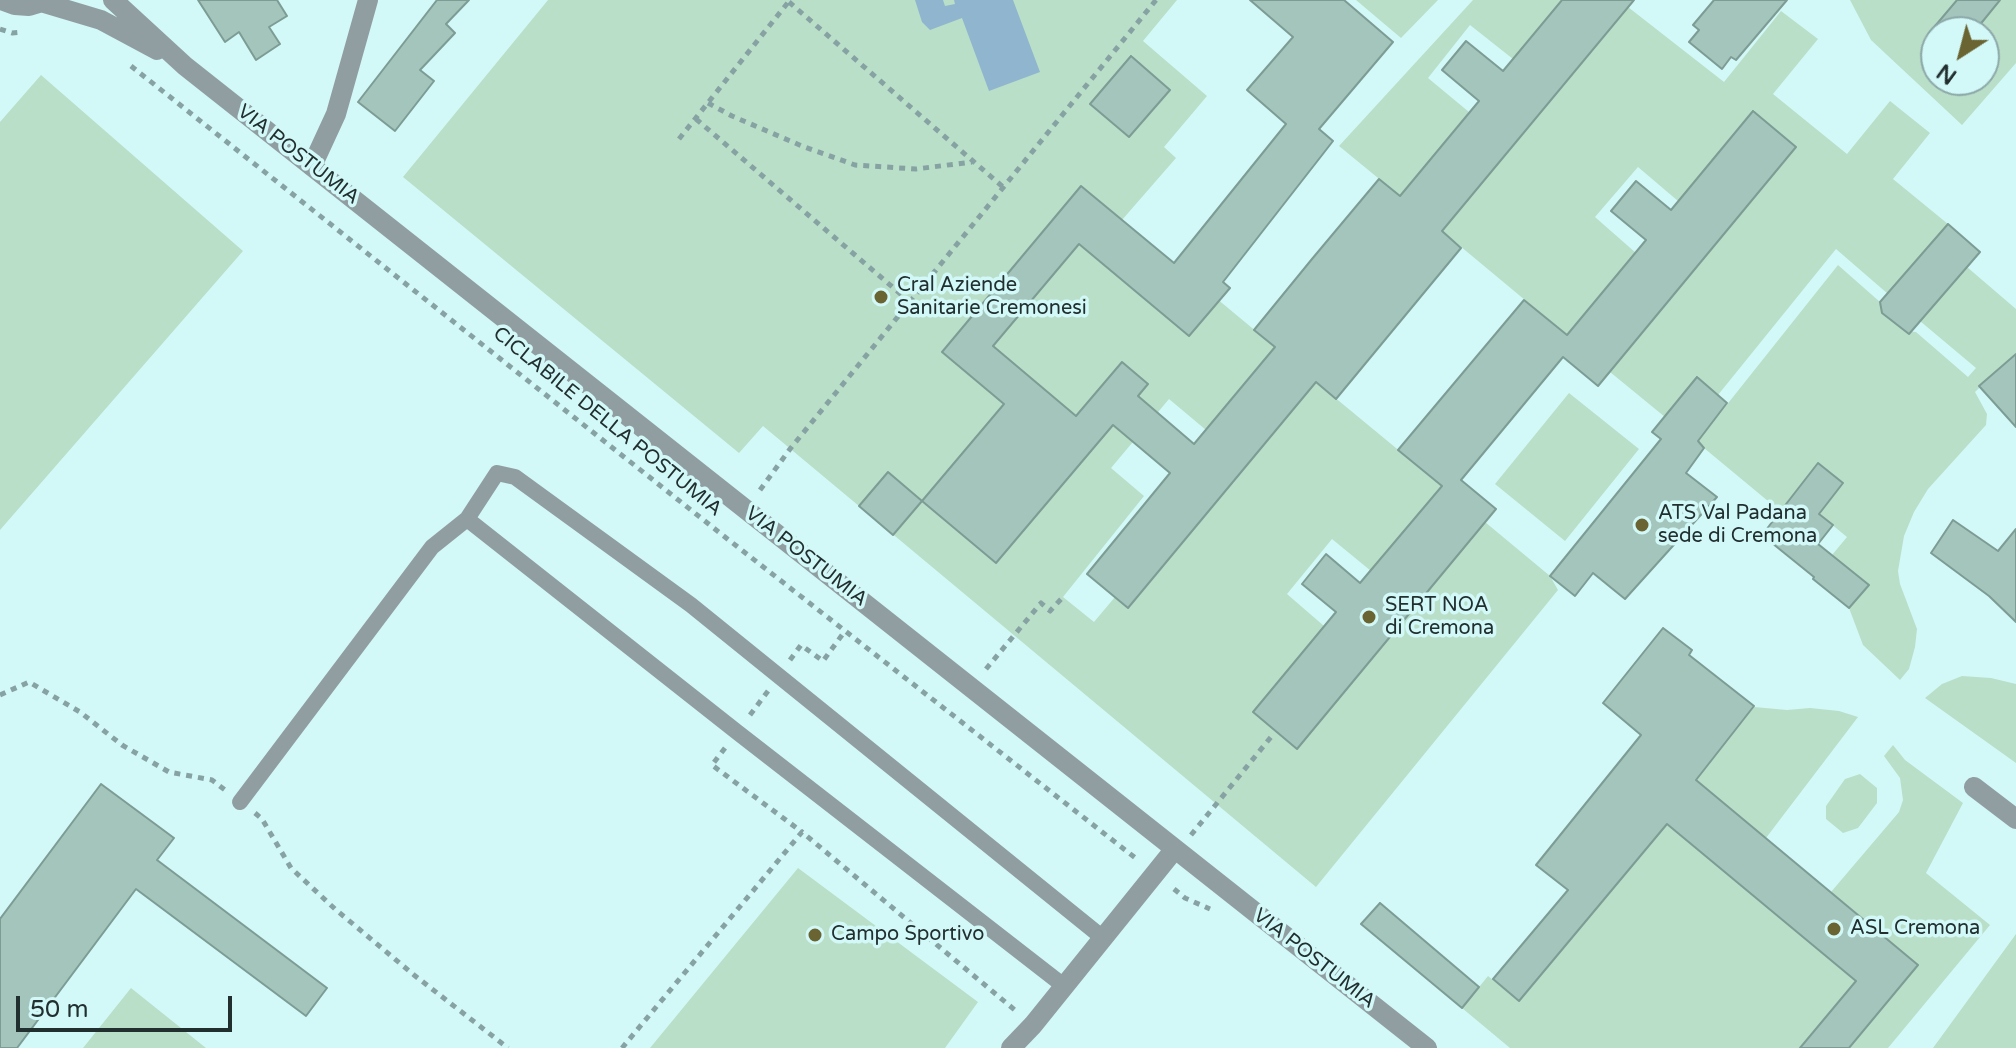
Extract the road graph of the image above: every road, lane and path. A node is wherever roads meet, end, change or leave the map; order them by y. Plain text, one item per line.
1 (1, 0) edge
2 (113, 0) edge
3 (368, 0) edge
4 (1156, 0) edge
5 (789, 1) edge
6 (46, 2) edge
7 (0, 29) edge
8 (35, 32) dead end
9 (123, 60) dead end
10 (185, 66) junction
11 (708, 103) junction
12 (696, 119) junction
13 (679, 139) dead end
14 (973, 161) junction
15 (312, 166) junction
16 (1003, 187) junction
17 (910, 302) junction
18 (759, 491) dead end
19 (467, 519) junction
20 (1063, 597) dead end
21 (971, 688) junction
22 (0, 695) edge
23 (1271, 737) dead end
24 (1974, 787) dead end
25 (240, 802) junction
26 (2016, 819) edge
27 (1200, 843) dead end
28 (1174, 850) junction
29 (1154, 874) junction
30 (1211, 910) dead end
31 (1103, 938) junction
32 (1064, 986) junction
33 (1033, 1025) junction
34 (508, 1048) edge
35 (622, 1048) edge
36 (1011, 1048) edge
37 (1427, 1048) edge

1 - 6 street, VIA POSTUMIA
2 - 10 street, VIA POSTUMIA
3 - 15 street
4 - 16 path
5 - 11 path
5 - 14 path
6 - 10 street, VIA POSTUMIA
7 - 8 path
9 - 29 path, CICLABILE DELLA POSTUMIA
10 - 15 street, VIA POSTUMIA
11 - 12 path
11 - 14 path
12 - 13 path
12 - 17 path
14 - 16 path
15 - 21 street, VIA POSTUMIA
16 - 17 path
17 - 18 path
19 - 25 lane
19 - 31 lane
19 - 32 lane
20 - 21 path
21 - 28 street, VIA POSTUMIA
22 - 25 path
23 - 27 path
24 - 26 street
25 - 34 path
28 - 29 street
28 - 37 street, VIA POSTUMIA
29 - 30 path, CICLABILE DELLA POSTUMIA
29 - 31 street
31 - 32 street
32 - 33 street
33 - 35 path
33 - 36 street

